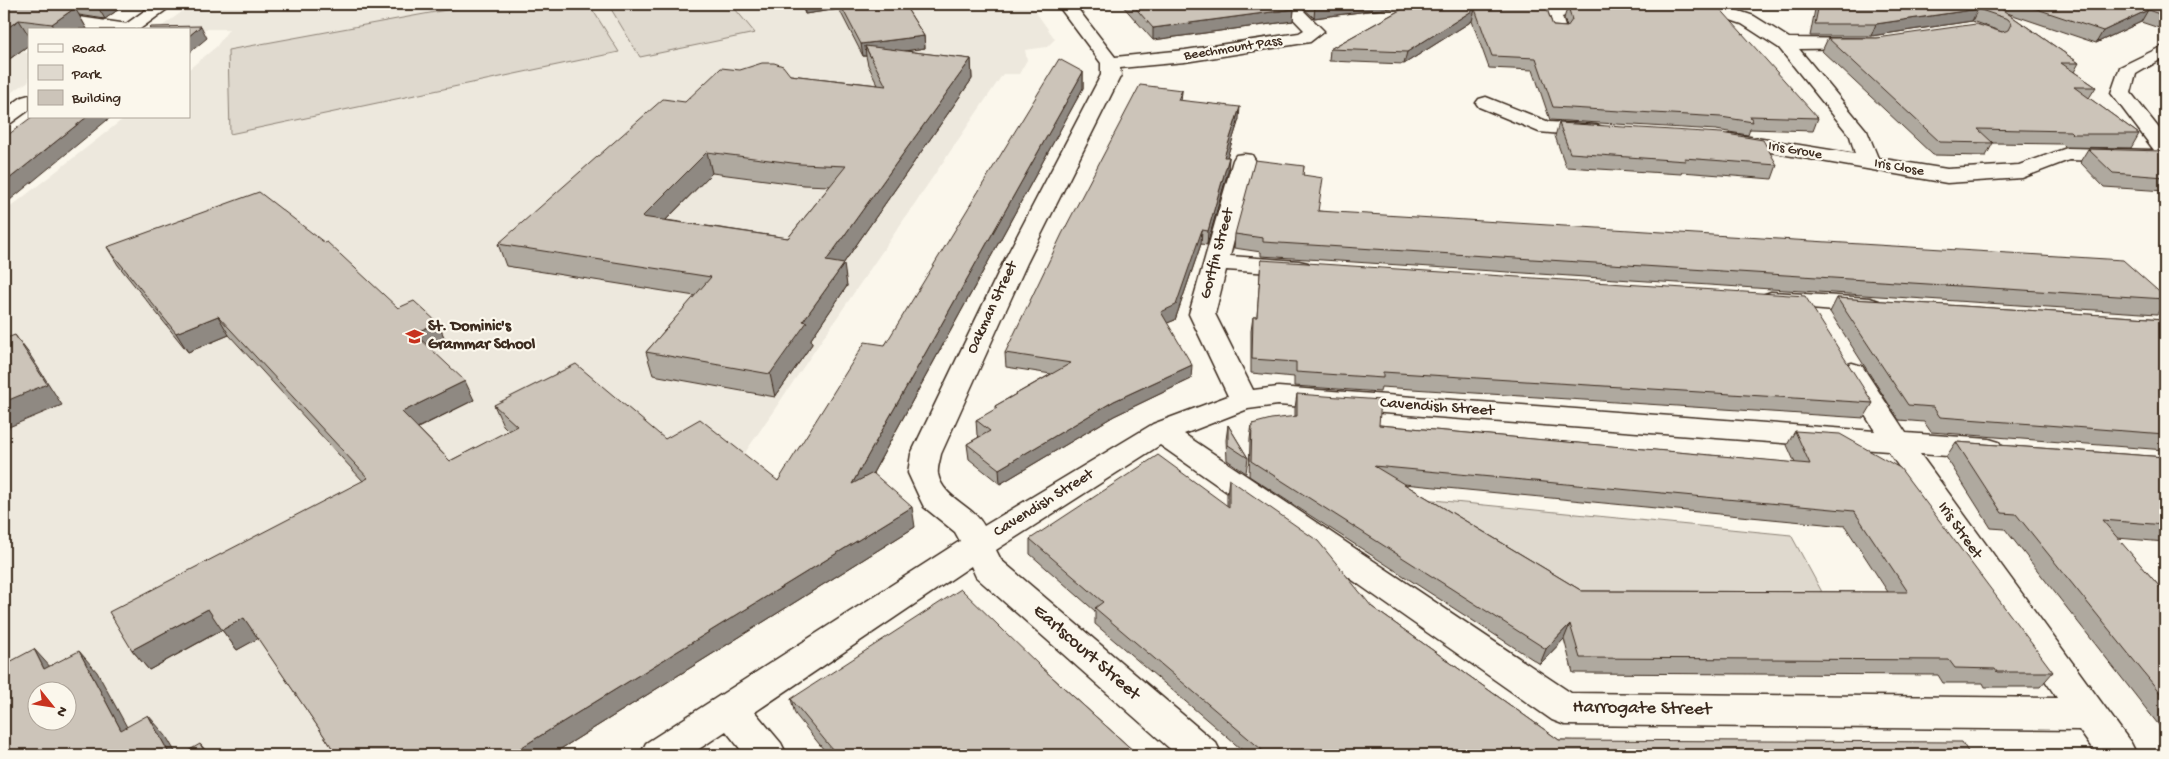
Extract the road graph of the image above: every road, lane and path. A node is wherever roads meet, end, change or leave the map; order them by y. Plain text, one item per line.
1 (165, 4) edge
2 (1065, 4) edge
3 (1287, 4) edge
4 (1583, 4) edge
5 (1702, 4) edge
6 (17, 8) edge
7 (123, 28) edge
8 (129, 28) edge
9 (1558, 33) edge
10 (1880, 43) edge
11 (1786, 44) junction
12 (2165, 50) edge
13 (1110, 63) junction
14 (28, 101) edge
15 (1486, 103) dead end
16 (4, 119) edge
17 (1612, 132) edge
18 (1716, 138) edge
19 (2165, 150) edge
20 (2165, 157) edge
21 (1244, 160) dead end
22 (1869, 164) junction
23 (1216, 262) junction
24 (1324, 270) edge
25 (1749, 298) edge
26 (1808, 302) junction
27 (1896, 308) edge
28 (1244, 400) junction
29 (1163, 432) junction
30 (1897, 443) junction
31 (2016, 451) edge
32 (978, 545) junction
33 (730, 709) junction
34 (2087, 714) junction
35 (659, 755) edge
36 (768, 755) edge
37 (1204, 755) edge
38 (2118, 755) edge

1 - 8 street
2 - 13 street
3 - 13 street, Beechmount Pass
4 - 9 street
5 - 11 street, Iris Close
6 - 7 street
10 - 11 street
11 - 22 street, Iris Close
12 - 19 street
13 - 32 street, Oakman Street
14 - 16 street
15 - 17 street
18 - 22 street, Iris Grove
20 - 22 street, Iris Close
21 - 23 street, Gortfin Street
23 - 24 street
23 - 28 street, Gortfin Street
25 - 26 street
26 - 27 street
26 - 30 street, Iris Street
28 - 29 street, Cavendish Street
28 - 30 street, Cavendish Street
29 - 32 street, Cavendish Street
29 - 34 street, Harrogate Street
30 - 31 street, Cavendish Street
30 - 34 street, Iris Street
32 - 33 street, Cavendish Street
32 - 37 street, Earlscourt Street
33 - 35 street, Cavendish Street
33 - 36 street
34 - 38 street, Iris Street

